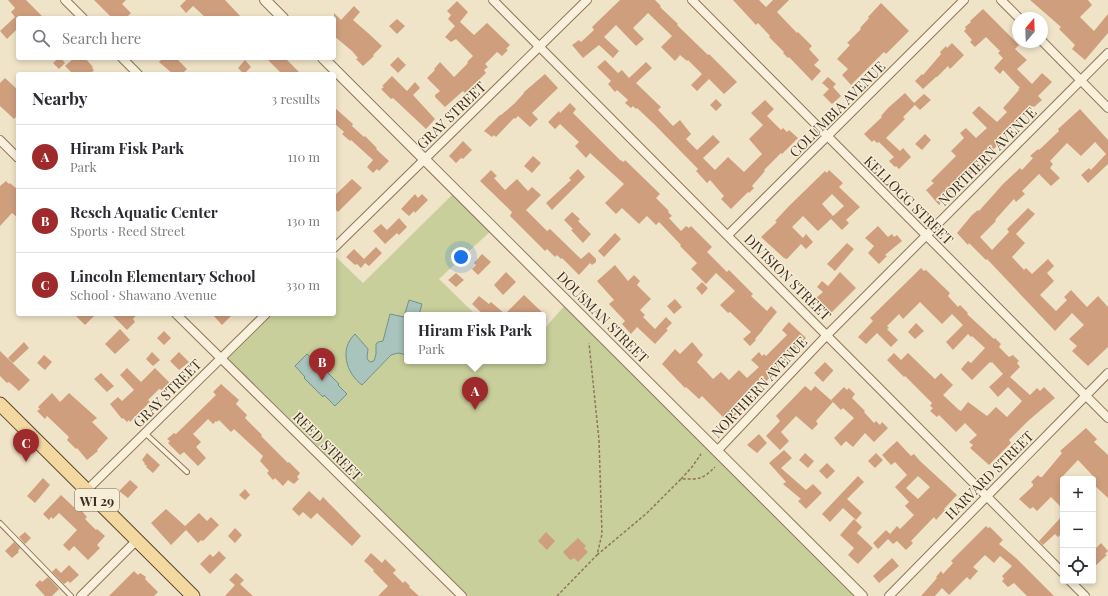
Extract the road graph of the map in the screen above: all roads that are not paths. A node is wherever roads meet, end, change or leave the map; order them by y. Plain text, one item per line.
1 (65, 0) edge
2 (265, 0) edge
3 (494, 0) edge
4 (587, 0) edge
5 (692, 0) edge
6 (964, 0) edge
7 (1001, 0) edge
8 (1013, 12) edge
9 (81, 16) edge
10 (281, 16) edge
11 (540, 46) junction
12 (1048, 47) edge
13 (1108, 53) edge
14 (124, 60) edge
15 (325, 60) edge
16 (136, 72) edge
17 (1081, 80) junction
18 (1108, 108) edge
19 (827, 136) junction
20 (0, 140) edge
21 (16, 156) edge
22 (425, 158) junction
23 (728, 235) junction
24 (926, 235) junction
25 (336, 246) edge
26 (178, 316) edge
27 (264, 316) edge
28 (827, 334) junction
29 (221, 358) junction
30 (1108, 373) edge
31 (1086, 396) junction
32 (0, 404) edge
33 (1108, 418) edge
34 (145, 433) junction
35 (717, 451) junction
36 (187, 472) dead end
37 (87, 490) junction
38 (987, 496) junction
39 (0, 523) edge
40 (137, 540) junction
41 (1060, 571) edge
42 (1073, 584) edge
43 (71, 596) edge
44 (81, 596) edge
45 (193, 596) edge
46 (462, 596) edge
47 (862, 596) edge
48 (888, 596) edge
49 (1085, 596) edge

1 - 9 street
2 - 10 street
3 - 11 street, DIVISION STREET
4 - 11 street, GRAY STREET
5 - 19 street, KELLOGG STREET
6 - 19 street, COLUMBIA AVENUE
7 - 8 street
11 - 22 street, GRAY STREET
11 - 23 street, DIVISION STREET
12 - 17 street
13 - 17 street, NORTHERN AVENUE
14 - 16 street
15 - 22 street, DOUSMAN STREET
17 - 18 street
17 - 24 street, NORTHERN AVENUE
19 - 23 street, COLUMBIA AVENUE
19 - 24 street, KELLOGG STREET
20 - 21 street
22 - 25 street, GRAY STREET
22 - 35 street, DOUSMAN STREET
23 - 28 street, DIVISION STREET
24 - 28 street, NORTHERN AVENUE
24 - 31 street, KELLOGG STREET
26 - 29 street, REED STREET
27 - 29 street, GRAY STREET
28 - 35 street, NORTHERN AVENUE
28 - 38 street, DIVISION STREET
29 - 34 street, GRAY STREET
29 - 46 street, REED STREET
30 - 31 street, HARVARD STREET
31 - 33 street, KELLOGG STREET
31 - 38 street, HARVARD STREET
32 - 37 main road, WI 29
34 - 36 lane
34 - 37 street, GRAY STREET
35 - 47 street, DOUSMAN STREET
37 - 40 main road, WI 29
38 - 41 street, DIVISION STREET
38 - 48 street, HARVARD STREET
39 - 43 lane
40 - 44 street
40 - 45 main road, WI 29
42 - 49 street

